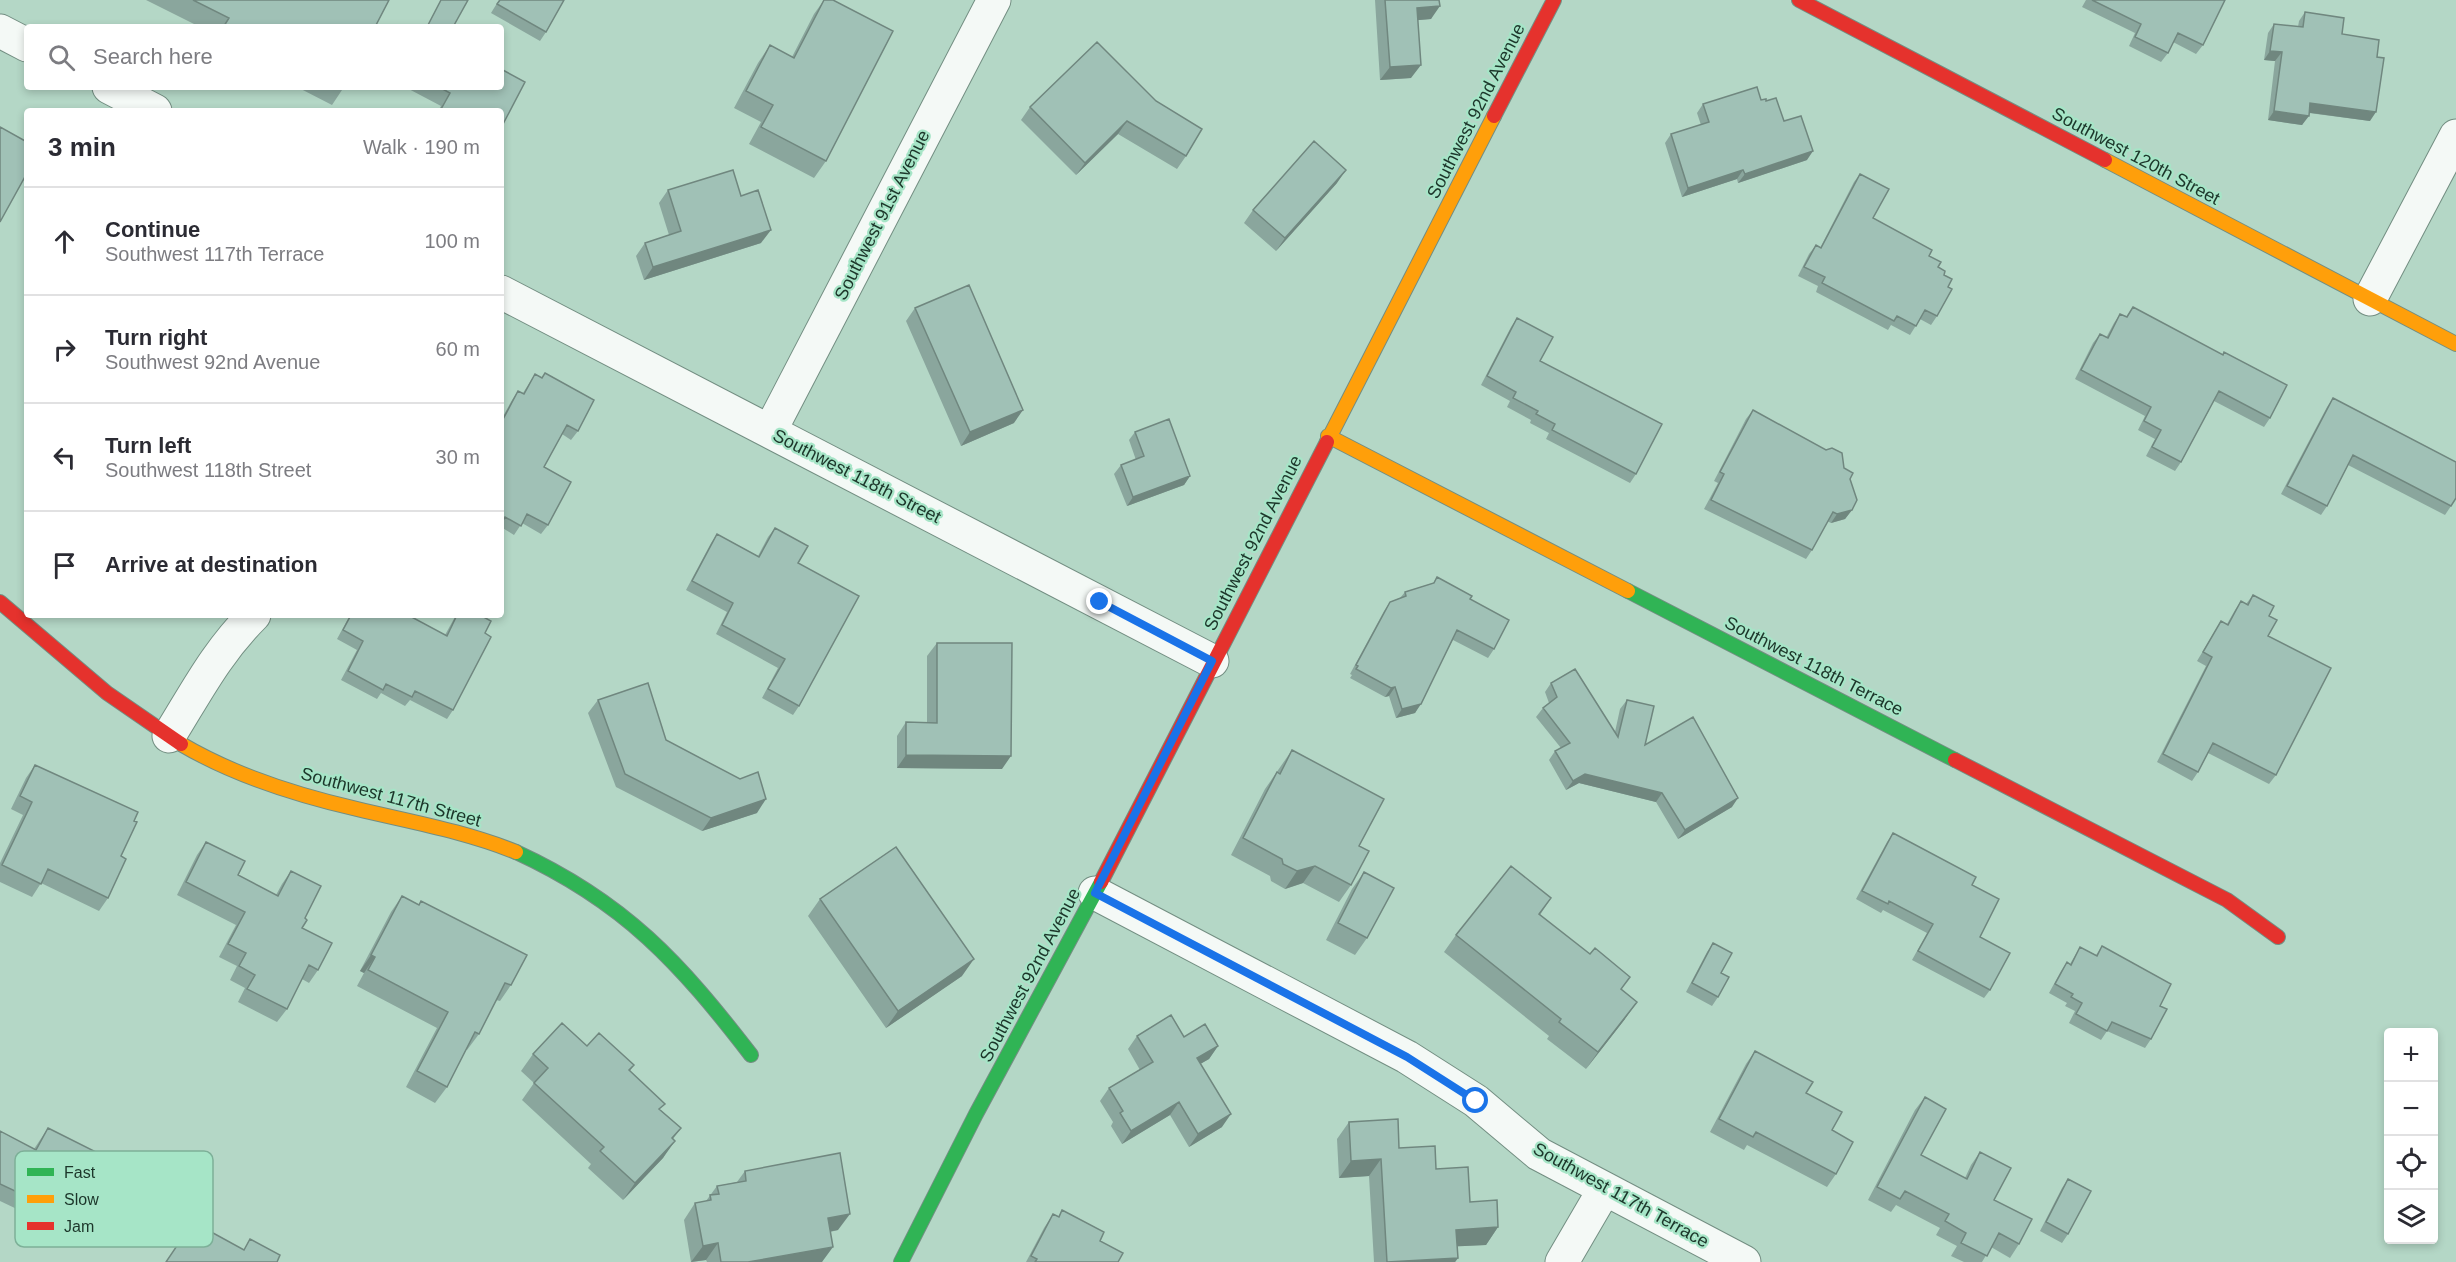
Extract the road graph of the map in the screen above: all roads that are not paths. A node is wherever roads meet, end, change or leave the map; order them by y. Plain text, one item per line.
1 (994, 0) edge
2 (1554, 0) edge
3 (1798, 0) edge
4 (0, 31) edge
5 (24, 43) edge
6 (115, 90) edge
7 (148, 108) edge
8 (2456, 136) edge
9 (504, 294) edge
10 (2370, 299) junction
11 (2456, 344) edge
12 (770, 431) junction
13 (1328, 436) junction
14 (0, 602) edge
15 (251, 618) edge
16 (1212, 661) junction
17 (169, 736) junction
18 (1095, 893) junction
19 (2278, 937) dead end
20 (751, 1054) dead end
21 (1604, 1190) junction
22 (902, 1262) edge
23 (1562, 1262) edge
24 (1744, 1262) edge

1 - 12 street, Southwest 91st Avenue
2 - 13 street, Southwest 92nd Avenue
3 - 10 street, Southwest 120th Street
4 - 5 street
6 - 7 street
8 - 10 street
9 - 12 street, Southwest 118th Street
10 - 11 street, Southwest 120th Street
12 - 16 street, Southwest 118th Street
13 - 16 street, Southwest 92nd Avenue
13 - 19 street, Southwest 118th Terrace
14 - 17 street, Southwest 117th Street
15 - 17 street
16 - 18 street, Southwest 92nd Avenue
17 - 20 street, Southwest 117th Street
18 - 21 street, Southwest 117th Terrace
18 - 22 street, Southwest 92nd Avenue
21 - 23 street
21 - 24 street, Southwest 117th Terrace

